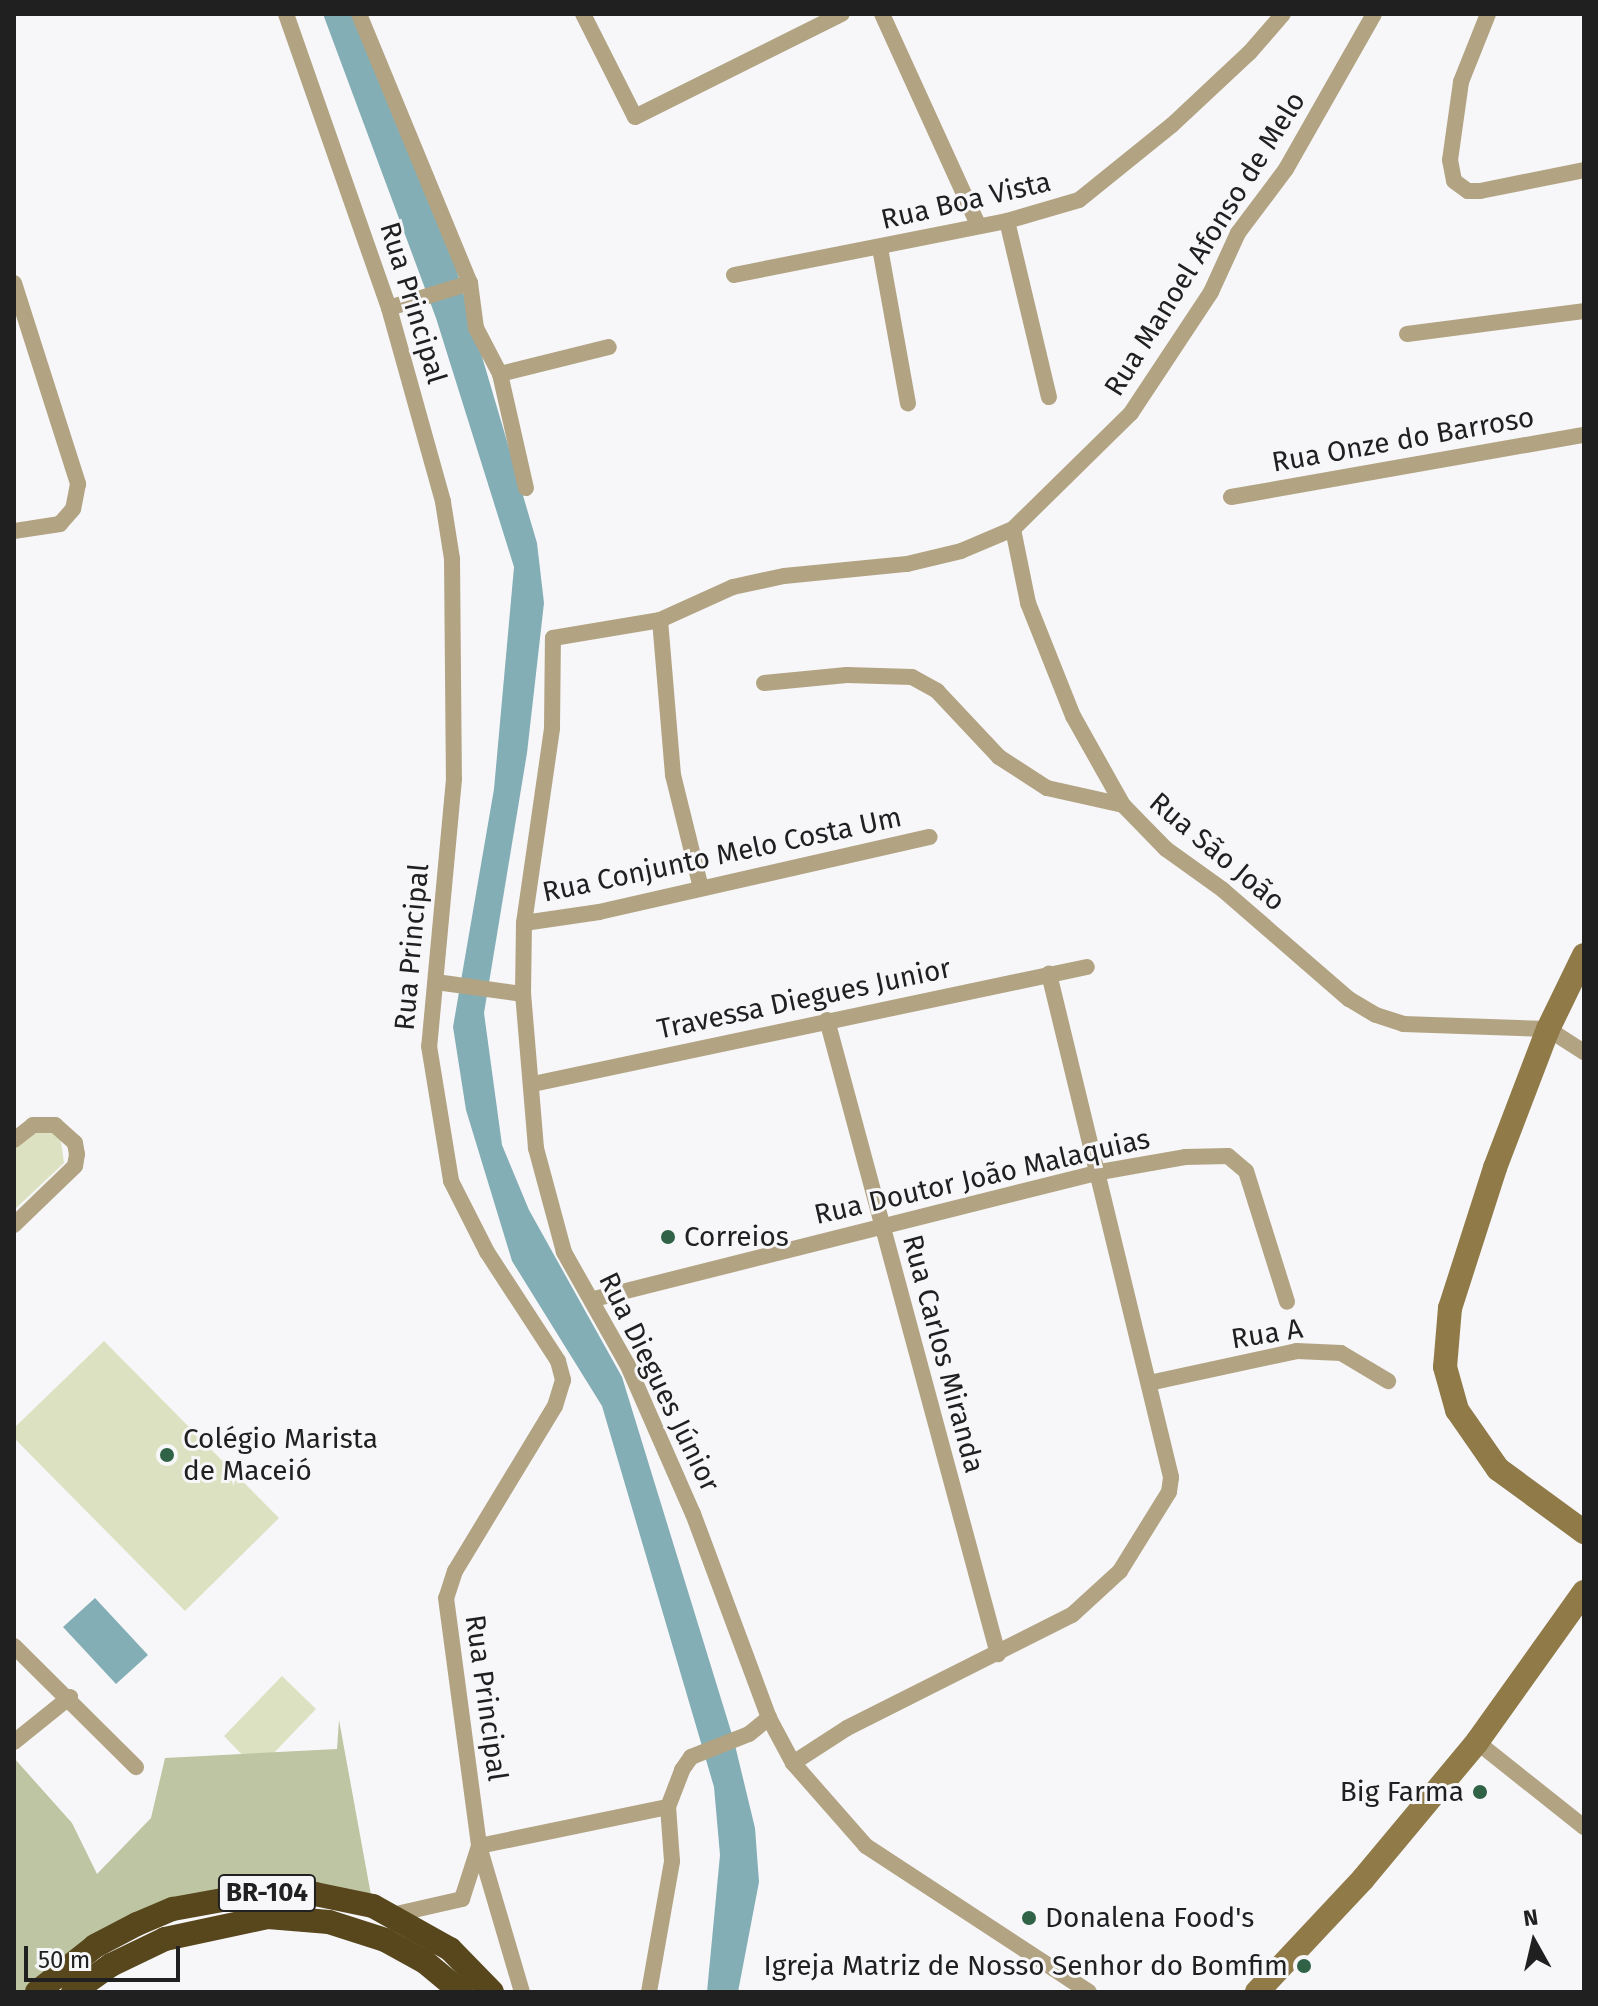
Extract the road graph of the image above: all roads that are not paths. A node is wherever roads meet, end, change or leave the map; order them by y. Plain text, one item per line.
1 (286, 14) edge
2 (359, 14) edge
3 (583, 14) edge
4 (842, 14) edge
5 (882, 14) edge
6 (1283, 14) edge
7 (1374, 14) edge
8 (1488, 14) edge
9 (1584, 170) edge
10 (1007, 221) junction
11 (978, 225) junction
12 (880, 248) junction
13 (734, 275) dead end
14 (14, 283) edge
15 (466, 285) junction
16 (389, 308) junction
17 (1584, 311) edge
18 (1407, 334) dead end
19 (609, 347) dead end
20 (500, 374) junction
21 (1049, 397) dead end
22 (908, 403) dead end
23 (1584, 435) edge
24 (526, 488) dead end
25 (1231, 497) dead end
26 (1013, 529) junction
27 (14, 531) edge
28 (660, 620) junction
29 (553, 638) joint
30 (764, 683) dead end
31 (1123, 805) junction
32 (930, 837) dead end
33 (701, 888) junction
34 (524, 923) junction
35 (1584, 955) edge
36 (1087, 967) dead end
37 (1049, 974) junction
38 (443, 982) junction
39 (523, 994) junction
40 (827, 1020) junction
41 (1548, 1029) junction
42 (1584, 1052) edge
43 (533, 1084) junction
44 (14, 1140) edge
45 (1100, 1172) junction
46 (14, 1225) edge
47 (881, 1225) junction
48 (594, 1299) junction
49 (1287, 1302) dead end
50 (1388, 1381) dead end
51 (1149, 1383) junction
52 (1558, 1517) junction
53 (1584, 1532) edge
54 (1584, 1545) edge
55 (1584, 1592) edge
56 (14, 1646) edge
57 (998, 1654) junction
58 (70, 1697) junction
59 (769, 1718) junction
60 (14, 1742) edge
61 (1477, 1742) junction
62 (793, 1763) junction
63 (136, 1767) dead end
64 (668, 1807) junction
65 (1584, 1827) edge
66 (479, 1846) junction
67 (392, 1915) junction
68 (37, 1992) edge
69 (73, 1992) edge
70 (461, 1992) edge
71 (492, 1992) edge
72 (522, 1992) edge
73 (649, 1992) edge
74 (1089, 1992) edge
75 (1257, 1992) edge

1 - 16 street, Rua Principal
2 - 15 street
3 - 4 street
5 - 11 street
6 - 10 street, Rua Boa Vista
7 - 26 street, Rua Manoel Afonso de Melo
8 - 9 street
10 - 11 street, Rua Boa Vista
10 - 21 street
11 - 12 street, Rua Boa Vista
12 - 13 street, Rua Boa Vista
12 - 22 street
14 - 27 street
15 - 16 street
15 - 20 street
16 - 38 street, Rua Principal
17 - 18 street
19 - 20 street
20 - 24 street
23 - 25 street, Rua Onze do Barroso
26 - 28 street, Rua Manoel Afonso de Melo
26 - 31 street, Rua São João
28 - 29 street, Rua Manoel Afonso de Melo
28 - 33 street
29 - 34 street, Rua Diegues Júnior
30 - 31 street
31 - 41 street, Rua São João
32 - 33 street, Rua Conjunto Melo Costa Um
33 - 34 street, Rua Conjunto Melo Costa Um
34 - 39 street, Rua Diegues Júnior
35 - 41 street
36 - 37 street, Travessa Diegues Junior
37 - 40 street, Travessa Diegues Junior
37 - 45 street
38 - 39 street
38 - 66 street, Rua Principal
39 - 43 street, Rua Diegues Júnior
40 - 43 street, Travessa Diegues Junior
40 - 47 street, Rua Carlos Miranda
41 - 42 street
41 - 52 street
43 - 48 street, Rua Diegues Júnior
44 - 46 street
45 - 47 street, Rua Doutor João Malaquias
45 - 49 street, Rua Doutor João Malaquias
45 - 51 street
47 - 48 street, Rua Doutor João Malaquias
47 - 57 street, Rua Carlos Miranda
48 - 59 street, Rua Diegues Júnior
50 - 51 street, Rua A
51 - 57 street
52 - 53 street
52 - 54 street
55 - 61 street
56 - 58 street
57 - 62 street
58 - 60 street
58 - 63 street
59 - 62 street, Rua Diegues Júnior
59 - 64 street
61 - 65 street
61 - 75 street
62 - 74 street, Rua Diegues Júnior
64 - 66 street
64 - 73 street
66 - 67 street, Rua Principal
66 - 72 street, Rua Principal
67 - 68 highway, BR-104
67 - 71 highway, BR-104
69 - 70 highway, BR-104

